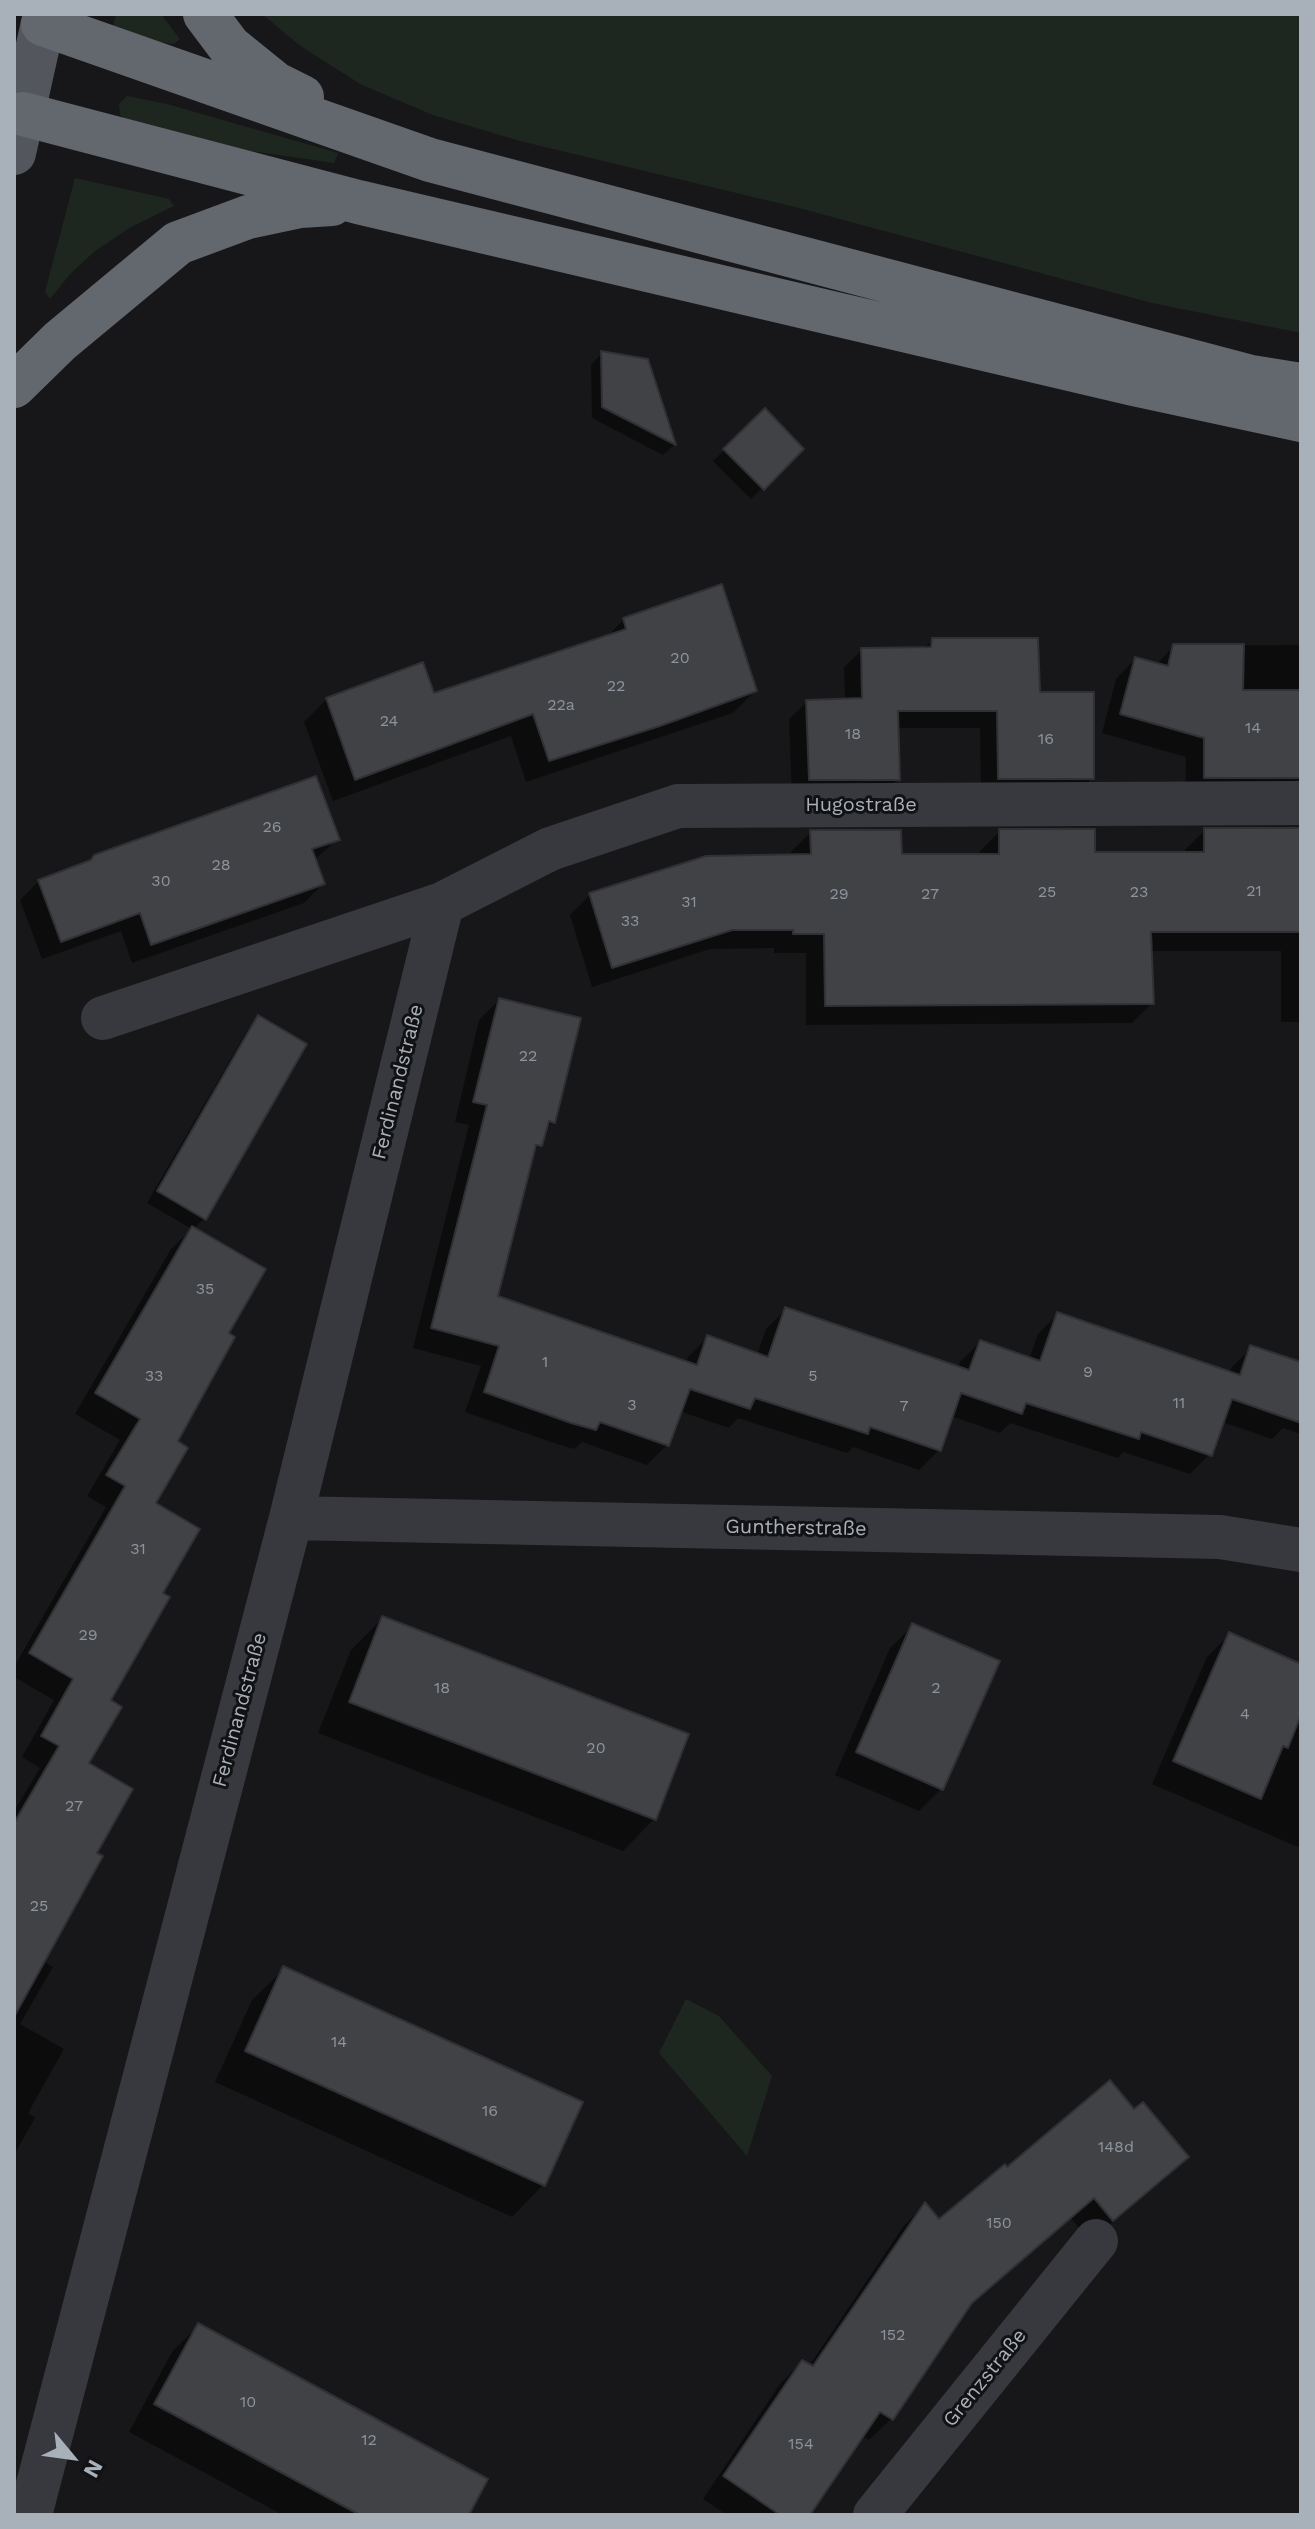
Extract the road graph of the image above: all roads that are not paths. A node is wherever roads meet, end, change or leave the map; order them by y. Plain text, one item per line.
1 (205, 14) edge
2 (44, 19) edge
3 (18, 133) edge
4 (430, 160) junction
5 (358, 202) junction
6 (1301, 385) edge
7 (14, 386) edge
8 (1301, 420) edge
9 (1301, 803) edge
10 (442, 904) junction
11 (103, 1018) dead end
12 (291, 1518) junction
13 (1301, 1550) edge
14 (1096, 2241) dead end
15 (30, 2515) edge
16 (875, 2515) edge

1 - 4 highway
2 - 3 main road
2 - 4 highway
3 - 5 highway
4 - 6 highway
5 - 7 highway
5 - 8 highway
9 - 10 street, Hugostraße
10 - 11 street, Hugostraße
10 - 12 street, Ferdinandstraße
12 - 13 street, Guntherstraße
12 - 15 street, Ferdinandstraße
14 - 16 street, Grenzstraße

